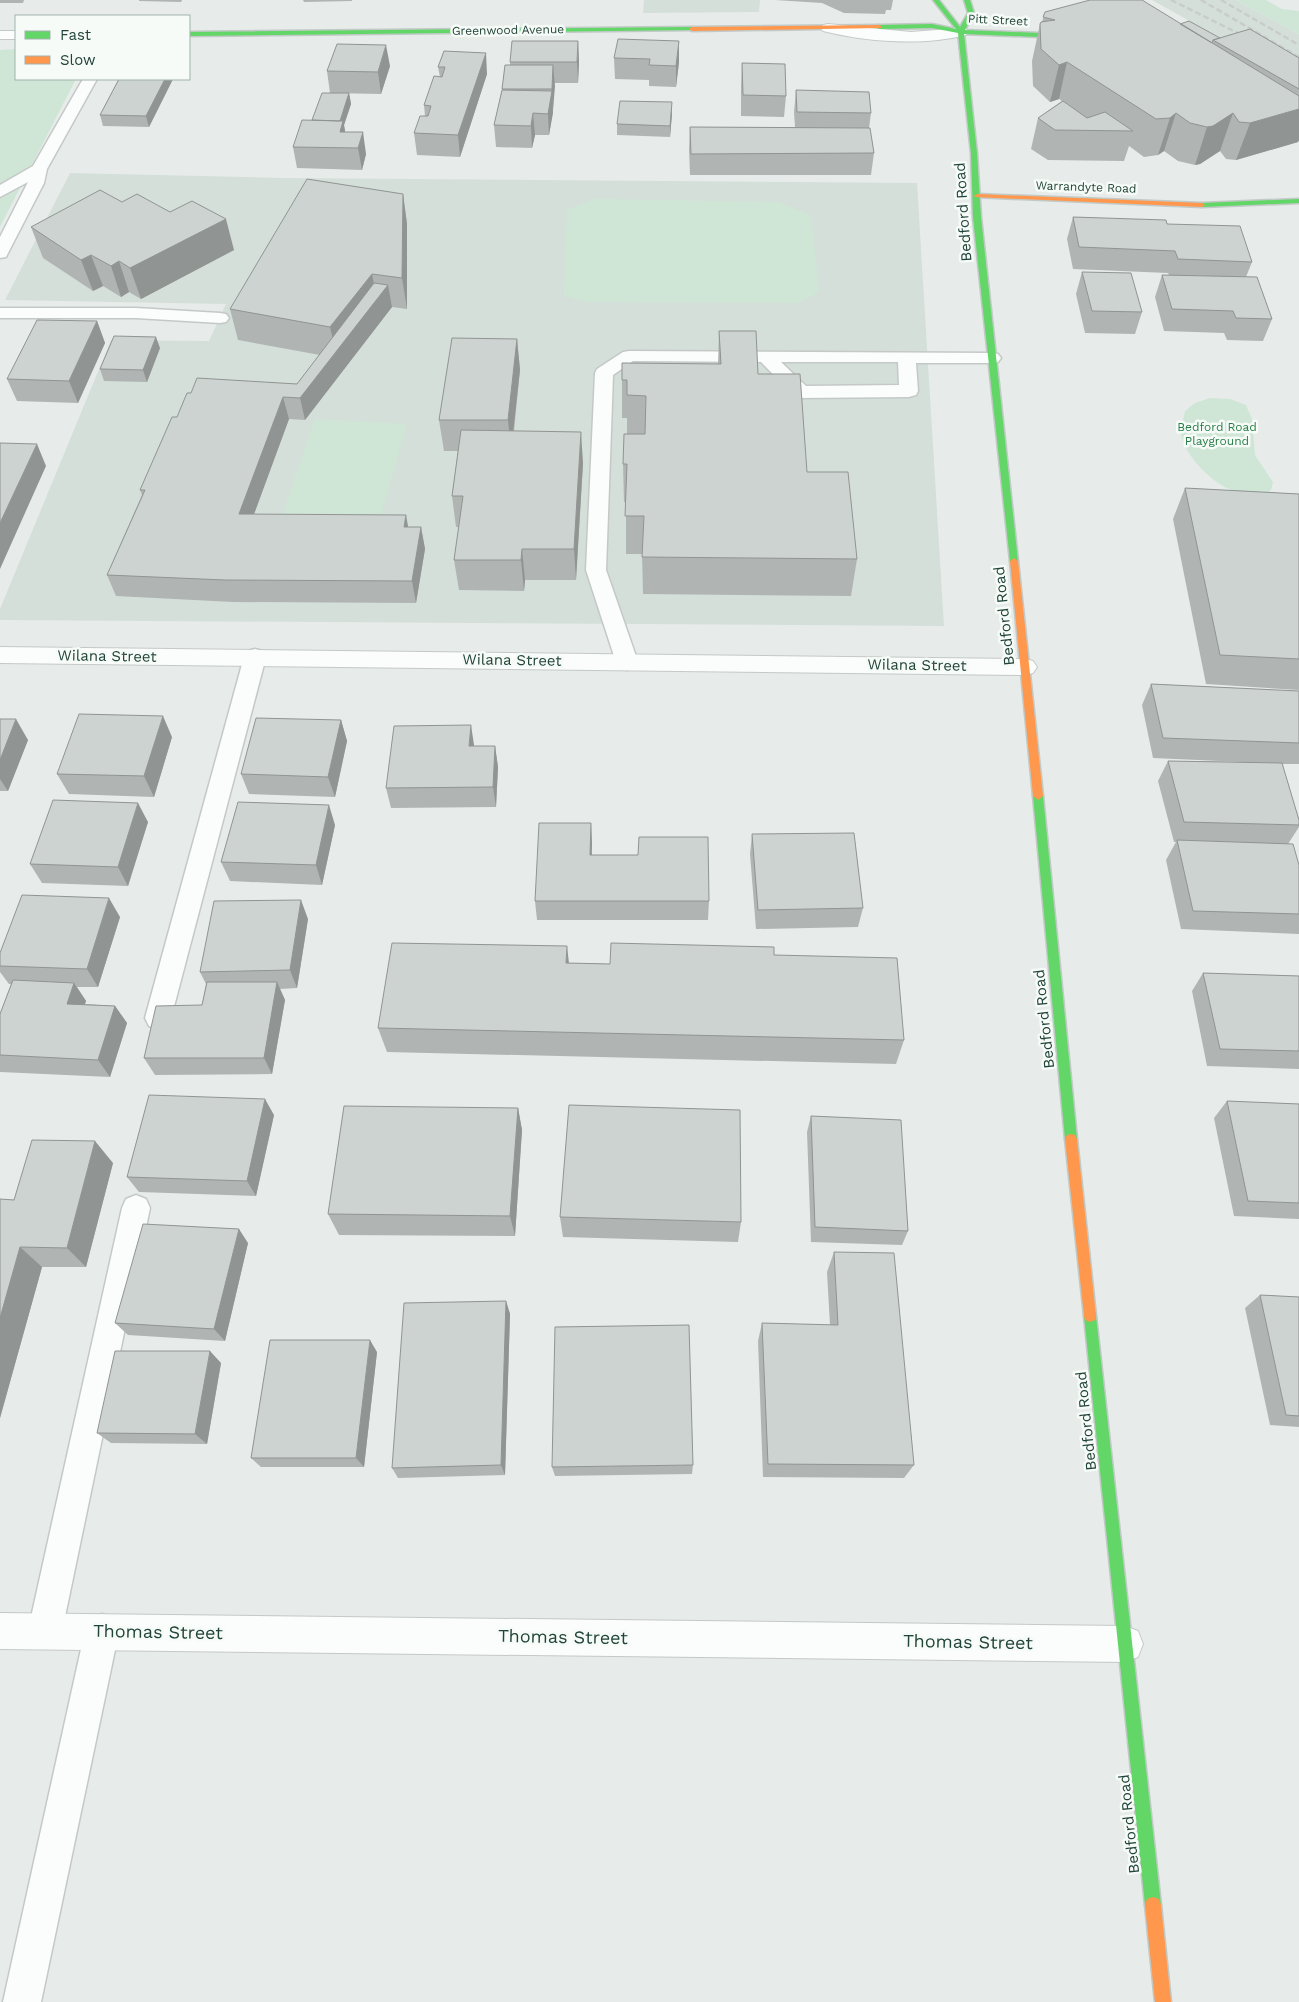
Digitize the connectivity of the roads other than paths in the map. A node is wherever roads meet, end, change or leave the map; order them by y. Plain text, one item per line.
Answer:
1 (936, 0) edge
2 (967, 0) edge
3 (1081, 23) edge
4 (828, 28) joint
5 (961, 32) junction
6 (190, 34) edge
7 (0, 35) edge
8 (15, 35) edge
9 (89, 80) edge
10 (39, 169) junction
11 (0, 192) edge
12 (977, 196) junction
13 (1299, 201) edge
14 (1193, 205) junction
15 (1263, 214) dead end
16 (0, 253) edge
17 (0, 313) edge
18 (220, 318) dead end
19 (906, 356) junction
20 (766, 357) junction
21 (992, 358) junction
22 (0, 655) edge
23 (255, 657) junction
24 (627, 662) junction
25 (1025, 666) junction
26 (158, 1018) edge
27 (136, 1208) dead end
28 (0, 1631) edge
29 (45, 1631) junction
30 (102, 1631) junction
31 (1125, 1644) junction
32 (22, 2002) edge
33 (1163, 2002) edge

1 - 5 main road
2 - 5 main road
3 - 5 main road, Pitt Street
4 - 5 street, Greenwood Avenue
4 - 6 main road, Greenwood Avenue
5 - 12 main road, Bedford Road
7 - 8 street
9 - 10 lane
10 - 11 lane
10 - 16 lane
12 - 14 main road, Warrandyte Road
12 - 21 main road, Bedford Road
13 - 14 main road, Warrandyte Road
14 - 15 main road, Warrandyte Road
17 - 18 lane
19 - 20 lane
19 - 20 lane
19 - 21 lane
20 - 24 lane
21 - 25 main road, Bedford Road
22 - 23 street, Wilana Street
23 - 24 street, Wilana Street
23 - 26 lane
24 - 25 street, Wilana Street
25 - 31 main road, Bedford Road
27 - 29 lane
28 - 29 street, Thomas Street
29 - 30 street, Thomas Street
30 - 31 street, Thomas Street
30 - 32 lane
31 - 33 main road, Bedford Road

